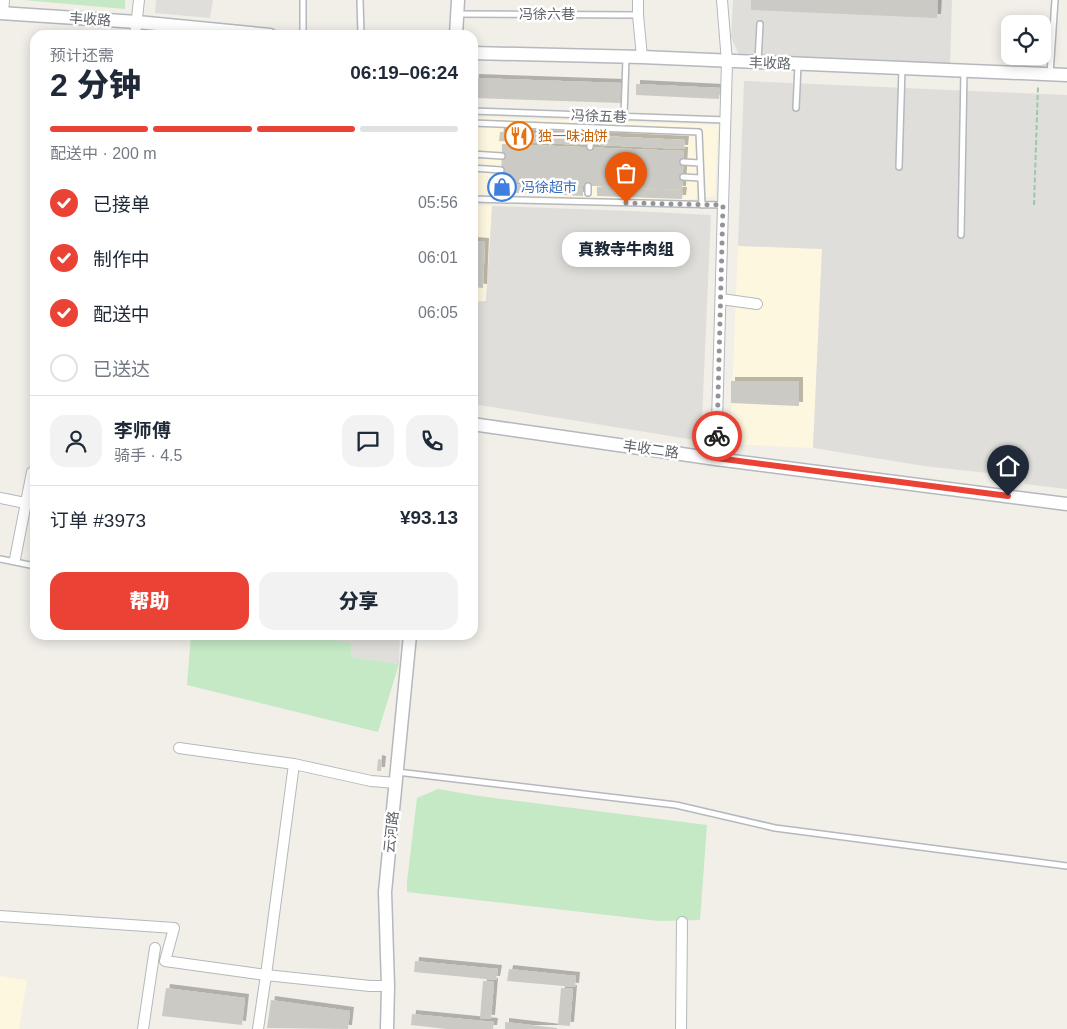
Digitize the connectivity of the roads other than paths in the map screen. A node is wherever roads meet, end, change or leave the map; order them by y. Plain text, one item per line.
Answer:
1 (4, 0) edge
2 (139, 0) edge
3 (303, 0) edge
4 (360, 0) edge
5 (458, 0) edge
6 (638, 0) edge
7 (722, 0) edge
8 (1055, 0) edge
9 (1, 13) edge
10 (457, 14) junction
11 (638, 14) junction
12 (760, 24) dead end
13 (136, 29) edge
14 (158, 30) edge
15 (303, 30) edge
16 (361, 30) edge
17 (456, 30) edge
18 (478, 53) edge
19 (626, 57) junction
20 (642, 58) junction
21 (727, 62) junction
22 (758, 63) junction
23 (798, 64) junction
24 (902, 68) junction
25 (964, 71) junction
26 (1044, 74) junction
27 (1067, 75) edge
28 (796, 108) dead end
29 (478, 111) edge
30 (624, 117) junction
31 (726, 120) junction
32 (478, 123) edge
33 (591, 129) junction
34 (590, 147) dead end
35 (478, 154) edge
36 (502, 156) dead end
37 (683, 162) dead end
38 (700, 163) junction
39 (899, 167) dead end
40 (478, 168) edge
41 (501, 170) dead end
42 (683, 177) dead end
43 (700, 178) junction
44 (588, 186) dead end
45 (588, 193) dead end
46 (478, 199) edge
47 (702, 205) junction
48 (723, 205) junction
49 (961, 235) dead end
50 (721, 299) junction
51 (757, 304) dead end
52 (478, 425) edge
53 (716, 458) junction
54 (0, 498) edge
55 (30, 504) edge
56 (1067, 504) edge
57 (0, 559) edge
58 (15, 560) dead end
59 (30, 565) edge
60 (410, 640) edge
61 (179, 748) dead end
62 (294, 764) junction
63 (396, 777) junction
64 (1067, 866) edge
65 (0, 916) edge
66 (682, 922) dead end
67 (155, 948) dead end
68 (266, 975) junction
69 (388, 986) junction
70 (143, 1029) edge
71 (258, 1029) edge
72 (387, 1029) edge
73 (681, 1029) edge

1 - 9 street
2 - 13 street
3 - 15 lane
4 - 16 lane
5 - 10 street
6 - 11 street
7 - 21 street
8 - 26 lane
9 - 13 street, 丰收路
10 - 11 lane, 冯徐六巷
10 - 17 street
11 - 20 street
12 - 22 lane
13 - 14 street, 丰收路
18 - 19 street, 丰收路
19 - 20 street, 丰收路
19 - 30 lane
20 - 21 street, 丰收路
21 - 22 street, 丰收路
21 - 31 street
22 - 23 street, 丰收路
23 - 24 street, 丰收路
23 - 28 lane
24 - 25 street, 丰收路
24 - 39 lane
25 - 26 street, 丰收路
25 - 49 lane
26 - 27 street, 丰收路
29 - 30 lane, 冯徐五巷
30 - 31 lane, 冯徐五巷
31 - 48 street
32 - 33 lane
33 - 34 lane
33 - 38 lane
35 - 36 lane
37 - 38 lane
38 - 43 lane
40 - 41 lane
42 - 43 lane
43 - 47 lane
44 - 45 lane
46 - 47 lane
47 - 48 lane
48 - 50 street
50 - 51 street
50 - 53 street
52 - 53 street, 丰收二路
53 - 56 street, 丰收二路
54 - 55 street
55 - 58 street
57 - 59 lane
60 - 63 street, 云河路
61 - 62 street
62 - 63 street
62 - 68 street
63 - 64 lane
63 - 69 street, 云河路
65 - 68 street
66 - 73 street
67 - 70 street
68 - 69 street
68 - 71 street
69 - 72 street, 云河路

